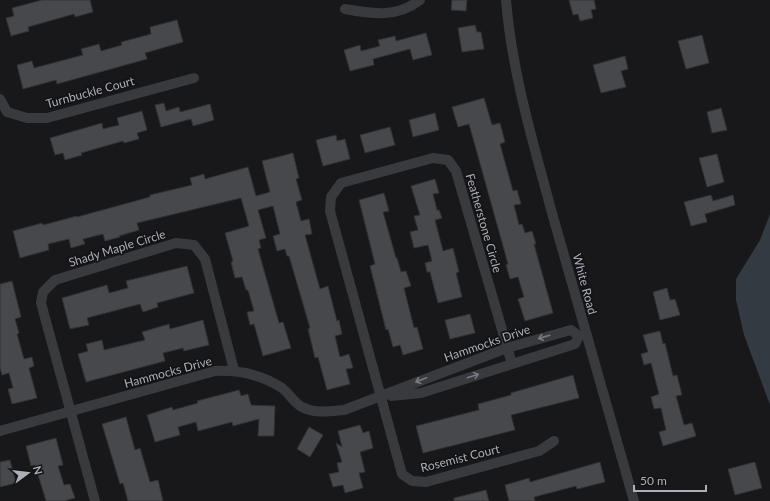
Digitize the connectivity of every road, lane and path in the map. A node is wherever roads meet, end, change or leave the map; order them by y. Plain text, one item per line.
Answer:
1 (420, 0) edge
2 (506, 0) edge
3 (345, 9) dead end
4 (194, 78) dead end
5 (0, 99) edge
6 (582, 335) junction
7 (507, 348) junction
8 (512, 364) junction
9 (234, 370) junction
10 (381, 397) junction
11 (71, 412) junction
12 (0, 432) edge
13 (554, 441) dead end
14 (95, 501) edge
15 (634, 501) edge

1 - 3 street
2 - 6 street, White Road
4 - 5 street, Turnbuckle Court
6 -> 7 street, Hammocks Drive
6 - 8 street, Hammocks Drive
6 - 15 street, White Road
7 - 8 street, Featherstone Circle
7 -> 10 street, Hammocks Drive
7 - 10 street, Featherstone Circle
10 -> 8 street, Hammocks Drive
9 - 10 street, Hammocks Drive
9 - 11 street, Hammocks Drive
9 - 11 street, Shady Maple Circle
10 - 13 street, Rosemist Court
11 - 12 street, Hammocks Drive
11 - 14 street, Shady Maple Circle

